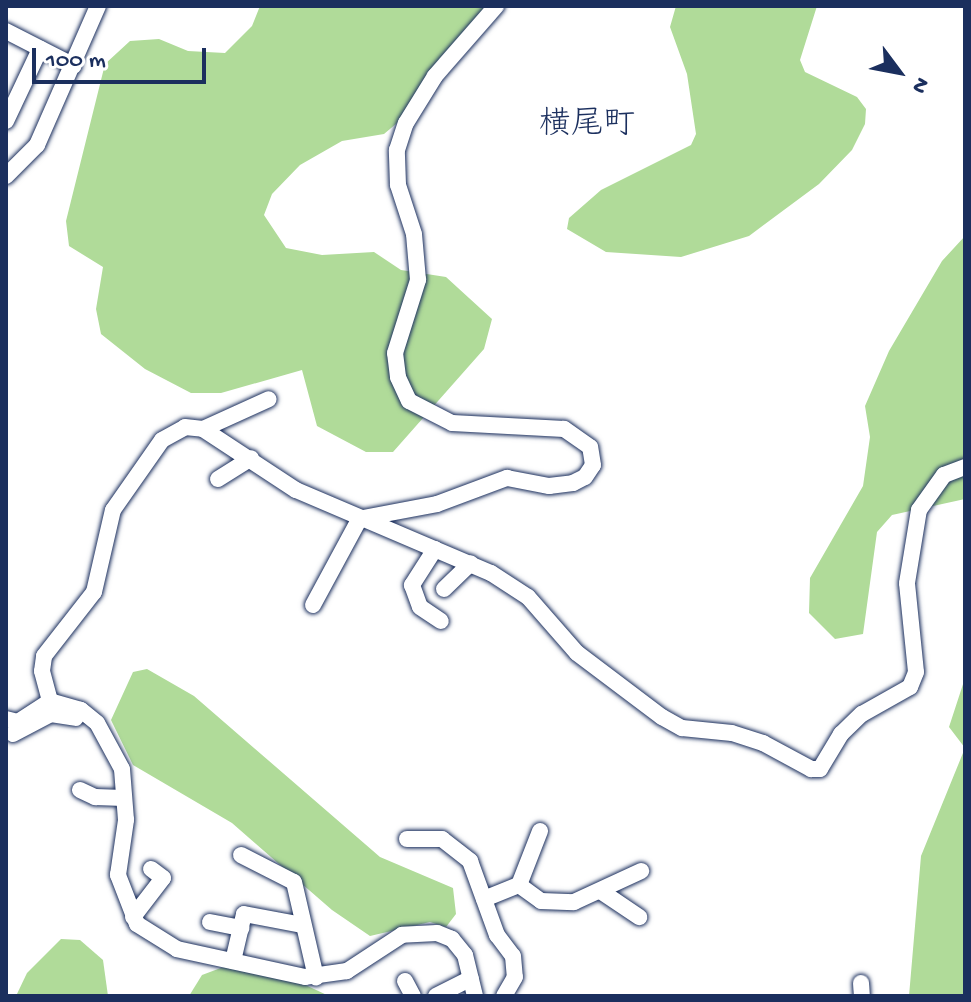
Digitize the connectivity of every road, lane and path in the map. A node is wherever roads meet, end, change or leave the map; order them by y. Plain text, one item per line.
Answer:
1 (496, 6) edge
2 (95, 7) edge
3 (6, 31) edge
4 (40, 49) junction
5 (74, 66) junction
6 (6, 121) edge
7 (6, 176) edge
8 (269, 399) dead end
9 (203, 429) junction
10 (251, 458) junction
11 (965, 467) edge
12 (218, 479) dead end
13 (356, 519) junction
14 (435, 549) junction
15 (471, 563) junction
16 (444, 589) dead end
17 (313, 605) dead end
18 (441, 621) dead end
19 (50, 701) junction
20 (81, 710) junction
21 (10, 727) edge
22 (86, 789) dead end
23 (123, 791) junction
24 (540, 831) dead end
25 (407, 839) dead end
26 (241, 855) dead end
27 (151, 869) dead end
28 (641, 871) dead end
29 (519, 885) junction
30 (602, 892) junction
31 (484, 899) junction
32 (133, 917) junction
33 (639, 917) dead end
34 (210, 922) dead end
35 (303, 925) junction
36 (241, 928) junction
37 (233, 961) junction
38 (316, 977) junction
39 (471, 978) junction
40 (436, 996) edge
41 (475, 996) edge
42 (504, 996) edge

1 - 13 street
2 - 5 street
3 - 4 street
4 - 5 street
4 - 6 street
5 - 7 street
8 - 9 street
9 - 10 street
9 - 19 street
10 - 12 street
10 - 13 street
11 - 15 street
13 - 14 street
13 - 17 street
14 - 15 street
14 - 18 street
15 - 16 street
19 - 20 street
19 - 21 street
20 - 21 street
20 - 23 street
22 - 23 street
23 - 32 street
24 - 29 street
25 - 31 street
26 - 35 street
27 - 32 street
28 - 30 street
29 - 30 street
29 - 31 street
30 - 33 street
31 - 42 street
32 - 37 street
34 - 36 street
35 - 36 street
35 - 38 street
36 - 37 street
37 - 38 street
38 - 39 street
39 - 40 street
39 - 41 street

